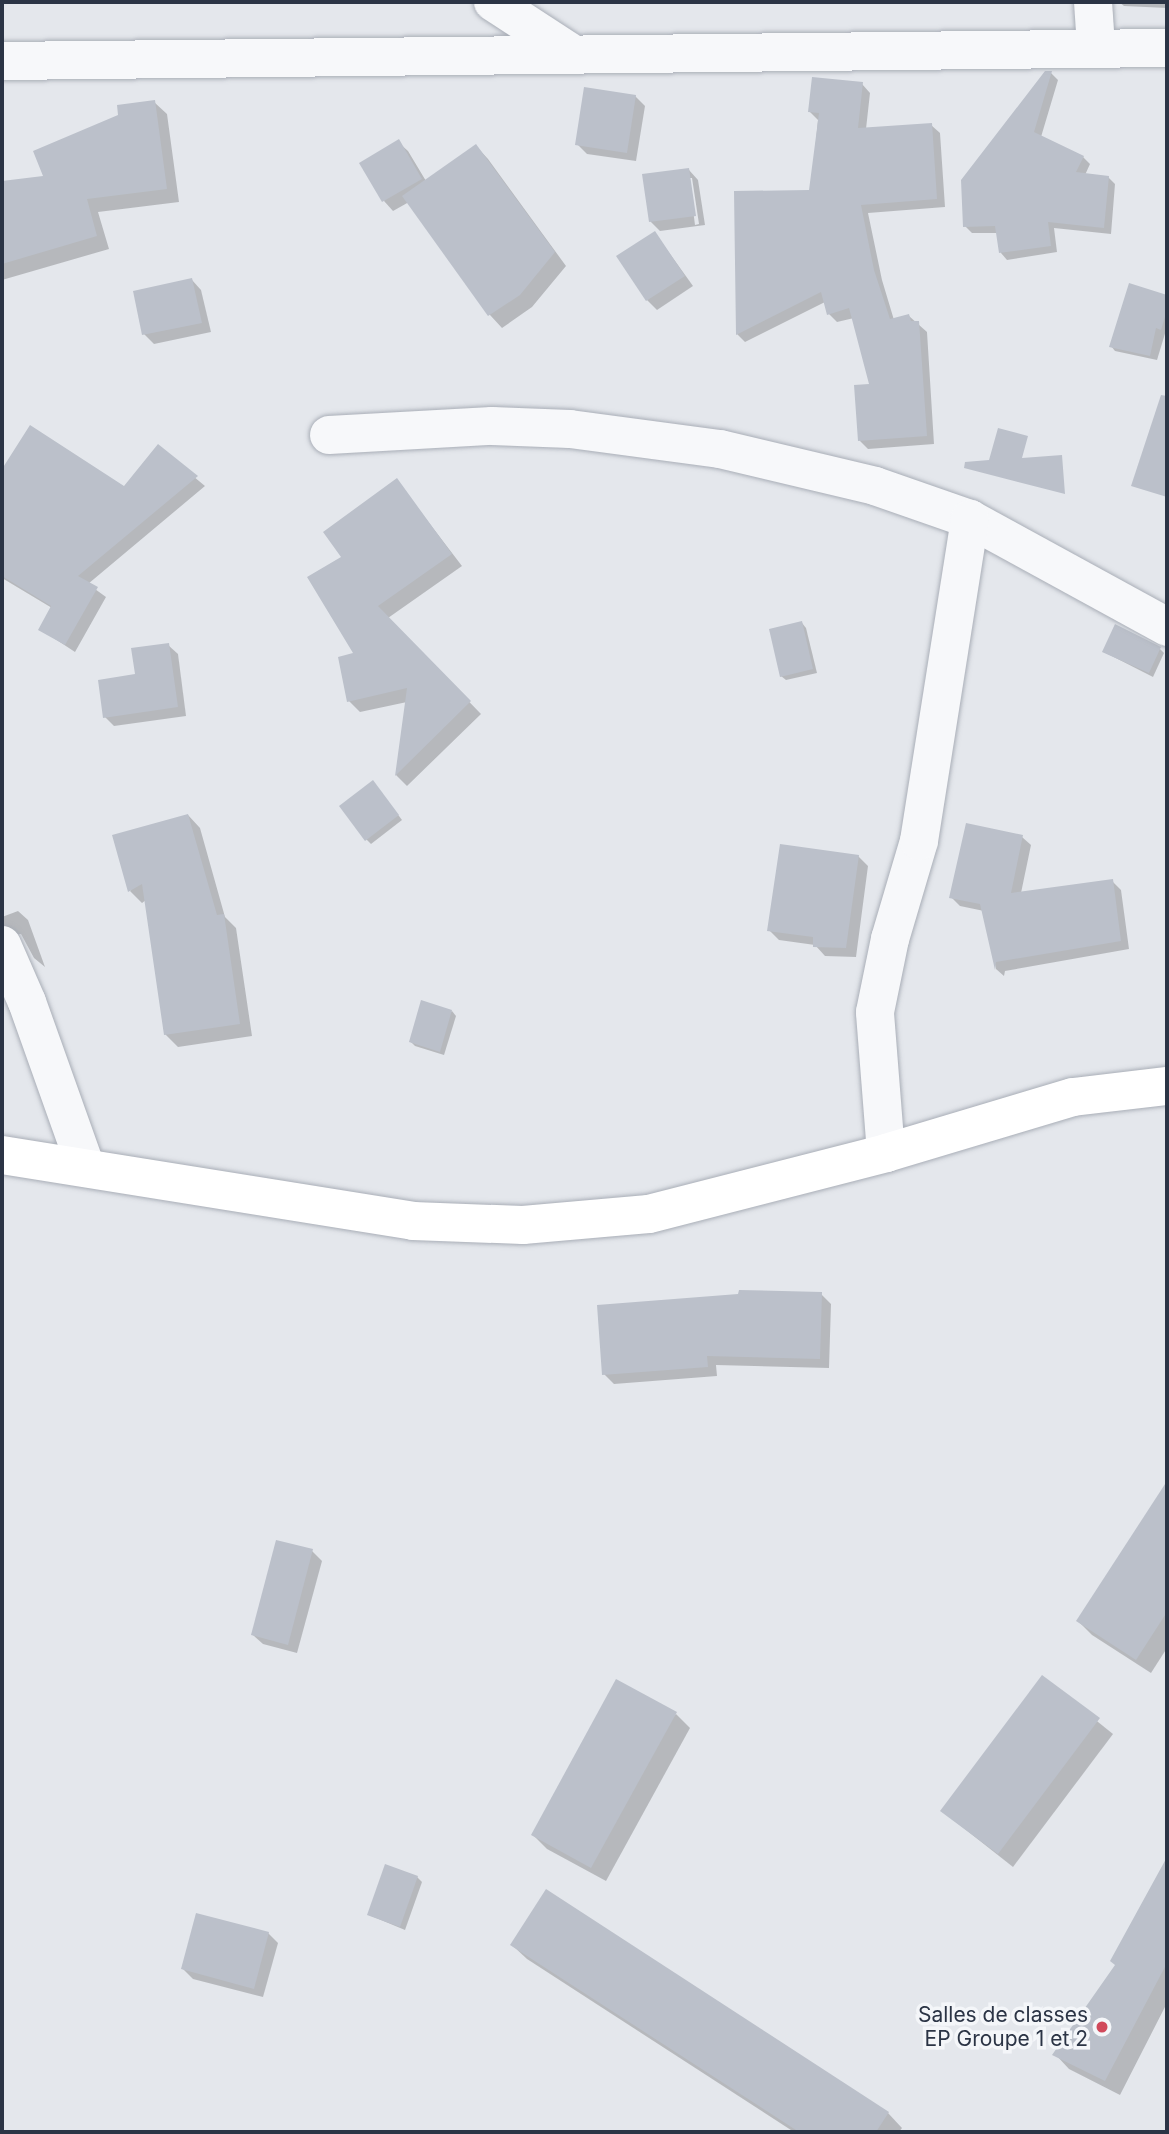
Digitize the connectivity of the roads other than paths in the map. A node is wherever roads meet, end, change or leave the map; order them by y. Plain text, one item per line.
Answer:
1 (493, 2) edge
2 (1093, 2) edge
3 (1096, 46) junction
4 (1167, 48) edge
5 (573, 54) junction
6 (2, 61) edge
7 (329, 435) dead end
8 (970, 520) junction
9 (1167, 627) edge
10 (2, 945) edge
11 (1167, 1086) edge
12 (886, 1153) junction
13 (2, 1155) edge
14 (86, 1168) junction

1 - 5 street
2 - 3 street
3 - 4 street
3 - 5 street
5 - 6 street
7 - 8 street
8 - 9 street
8 - 12 street
10 - 14 street
11 - 12 main road
12 - 14 main road
13 - 14 main road

